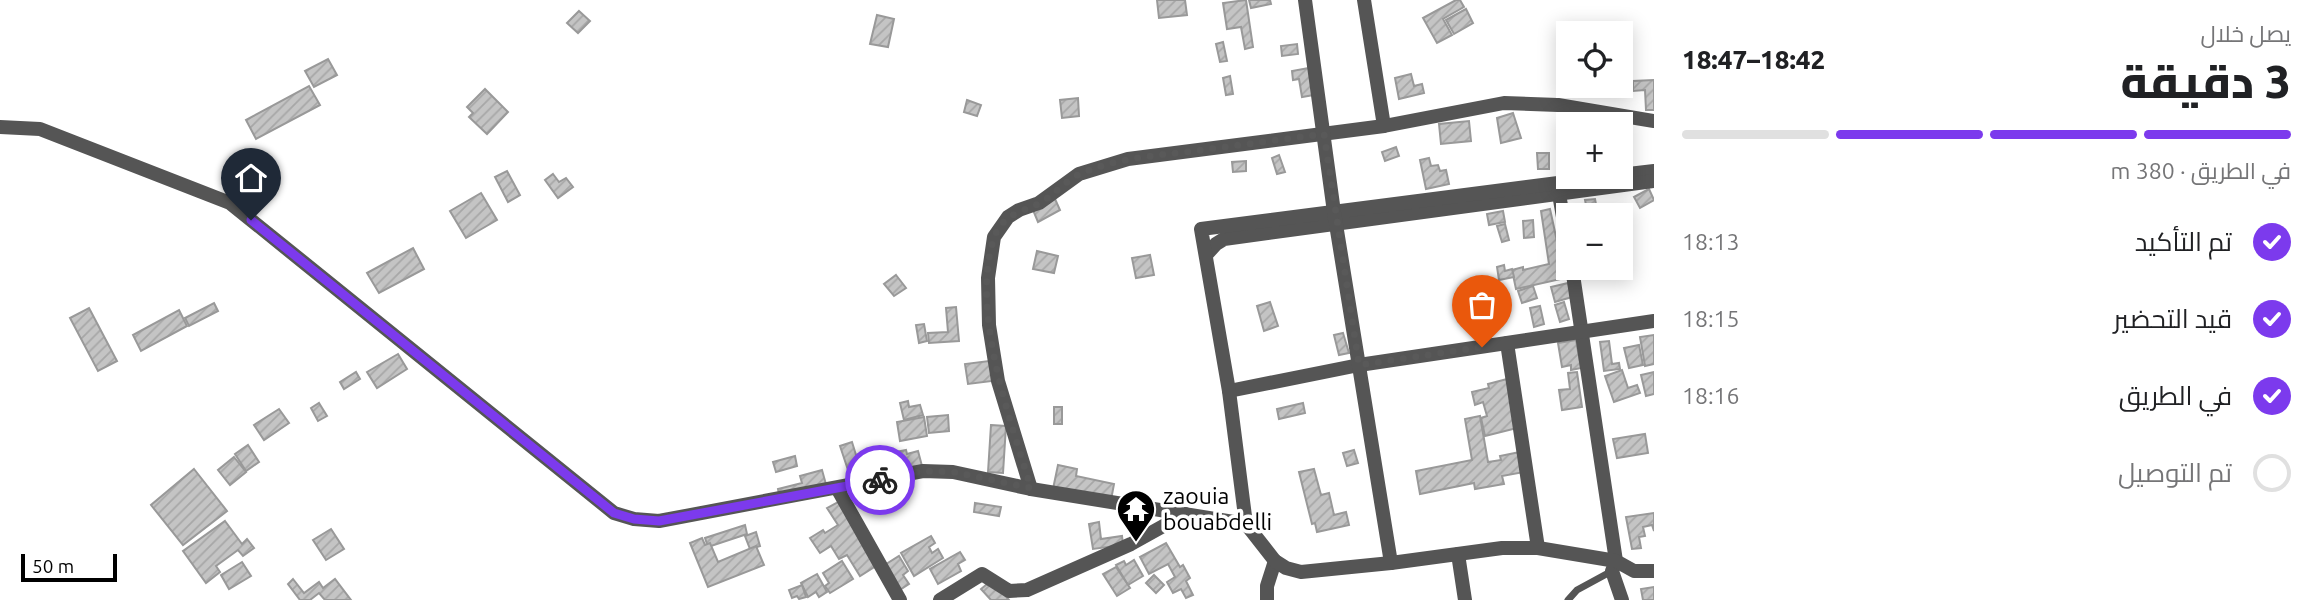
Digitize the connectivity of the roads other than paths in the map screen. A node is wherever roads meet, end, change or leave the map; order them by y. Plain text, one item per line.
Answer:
1 (1305, 0) edge
2 (1364, 0) edge
3 (1654, 121) edge
4 (1384, 126) junction
5 (0, 127) edge
6 (1324, 134) junction
7 (1654, 170) edge
8 (1633, 173) edge
9 (1654, 181) edge
10 (1556, 184) edge
11 (1559, 194) junction
12 (1561, 203) edge
13 (1335, 218) junction
14 (1206, 255) junction
15 (1574, 280) edge
16 (1654, 321) edge
17 (1582, 331) junction
18 (1507, 343) junction
19 (1359, 365) junction
20 (1229, 391) junction
21 (836, 488) junction
22 (1031, 488) junction
23 (1185, 514) junction
24 (1246, 524) junction
25 (1538, 548) junction
26 (1458, 554) junction
27 (1275, 561) junction
28 (1391, 563) junction
29 (1614, 566) junction
30 (1654, 571) edge
31 (1032, 595) edge
32 (900, 600) edge
33 (940, 600) edge
34 (1267, 600) edge
35 (1465, 600) edge
36 (1568, 600) edge
37 (1622, 600) edge

1 - 6 street
2 - 4 street
3 - 4 street
4 - 6 street
5 - 21 street
6 - 13 street
6 - 22 street
7 - 8 street
9 - 11 street
10 - 13 street
11 - 12 street
11 - 13 street
13 - 14 street
13 - 14 street
13 - 19 street
14 - 20 street
15 - 17 street
16 - 17 street
17 - 18 street
17 - 29 street
18 - 19 street
18 - 25 street
19 - 20 street
19 - 28 street
20 - 24 street
21 - 22 street
21 - 32 street
22 - 23 street
23 - 24 street
23 - 31 street
24 - 27 street
25 - 26 street
25 - 29 street
26 - 28 street
26 - 35 street
27 - 28 street
27 - 34 street
29 - 30 street
29 - 36 lane
29 - 37 street
31 - 33 street

